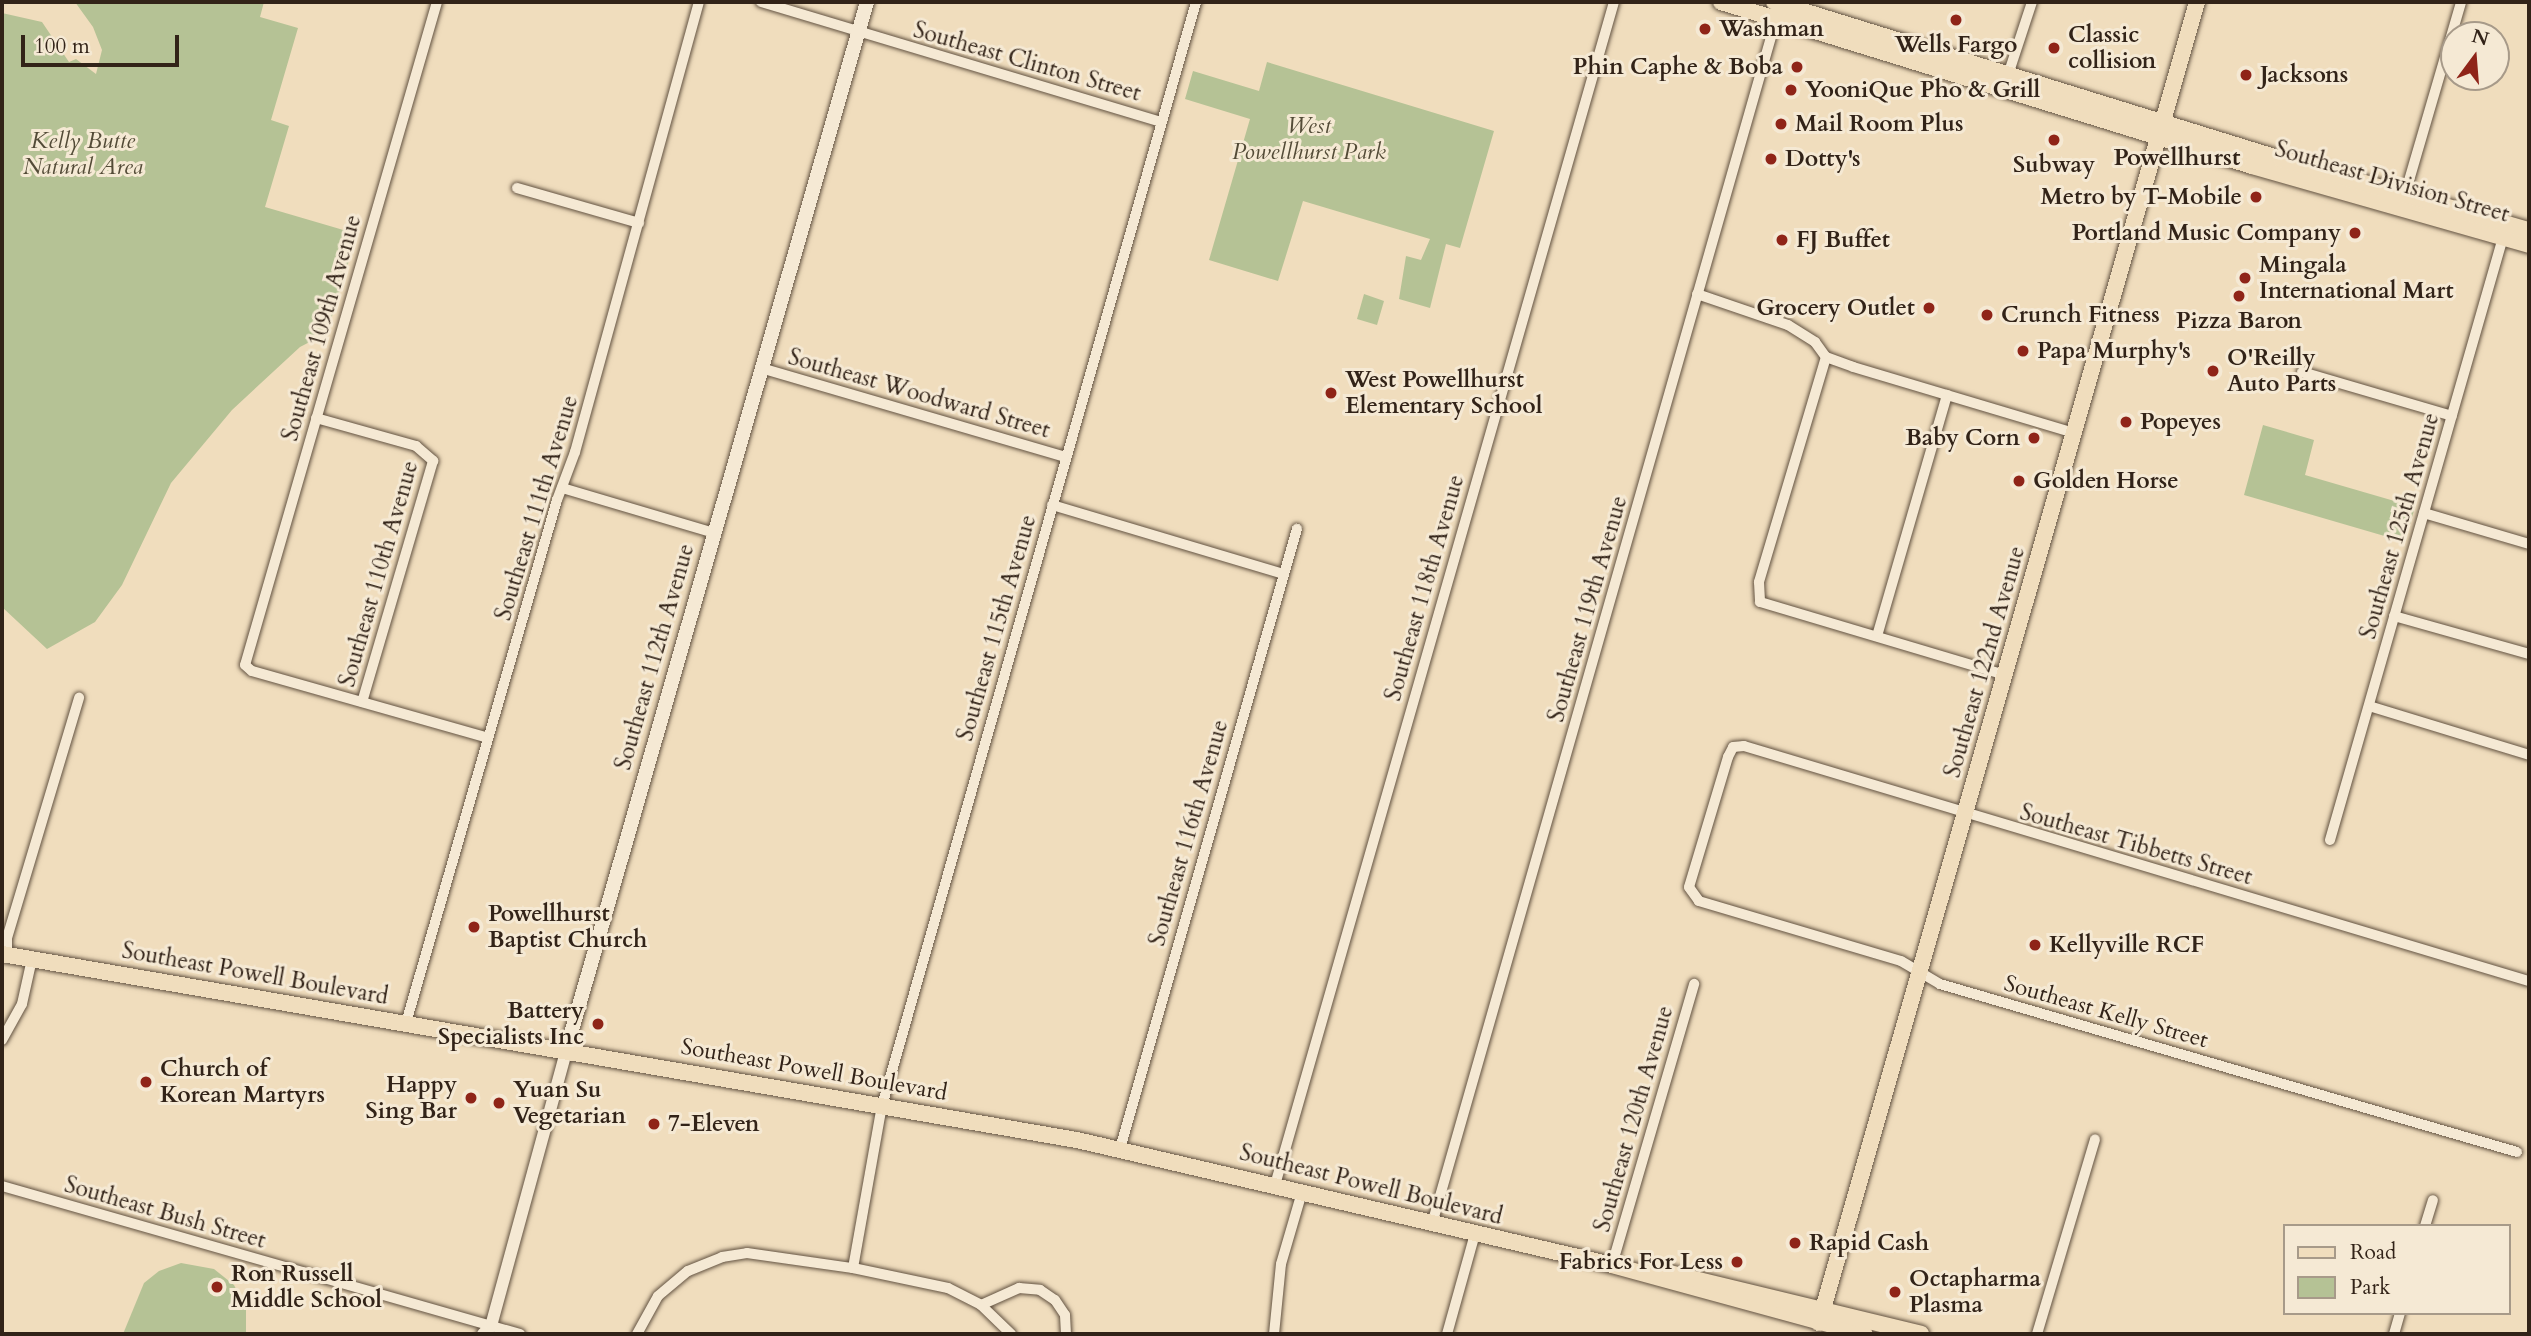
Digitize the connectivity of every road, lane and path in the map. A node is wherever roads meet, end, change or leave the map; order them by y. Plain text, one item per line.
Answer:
1 (437, 2) edge
2 (699, 2) edge
3 (761, 2) edge
4 (867, 2) edge
5 (1196, 2) edge
6 (1614, 2) edge
7 (1721, 2) edge
8 (2032, 2) edge
9 (2197, 2) edge
10 (2461, 2) edge
11 (1777, 8) edge
12 (858, 32) junction
13 (2006, 81) junction
14 (1161, 122) junction
15 (2160, 129) junction
16 (517, 188) dead end
17 (2405, 194) junction
18 (2384, 204) junction
19 (639, 223) junction
20 (2505, 230) junction
21 (2529, 230) edge
22 (2529, 245) edge
23 (1697, 294) junction
24 (1826, 357) junction
25 (761, 368) junction
26 (2302, 372) dead end
27 (1947, 395) junction
28 (2452, 416) junction
29 (316, 418) junction
30 (2074, 433) junction
31 (1066, 457) junction
32 (562, 488) junction
33 (1052, 505) junction
34 (2424, 513) junction
35 (1297, 529) dead end
36 (714, 533) junction
37 (2529, 544) edge
38 (1283, 574) junction
39 (2394, 616) junction
40 (1877, 636) junction
41 (2529, 654) edge
42 (2004, 674) junction
43 (79, 698) dead end
44 (362, 702) junction
45 (2369, 706) junction
46 (488, 738) junction
47 (2529, 754) edge
48 (1965, 814) junction
49 (2330, 839) dead end
50 (1691, 895) joint
51 (4, 954) edge
52 (32, 959) junction
53 (1920, 972) junction
54 (2529, 981) edge
55 (1694, 984) dead end
56 (406, 1023) junction
57 (2, 1040) edge
58 (566, 1051) junction
59 (882, 1106) junction
60 (2095, 1139) dead end
61 (1120, 1149) junction
62 (2517, 1152) dead end
63 (1275, 1185) junction
64 (2, 1186) edge
65 (1302, 1192) junction
66 (2433, 1200) dead end
67 (1432, 1224) junction
68 (2426, 1224) edge
69 (1475, 1234) junction
70 (1612, 1265) junction
71 (853, 1268) junction
72 (981, 1306) junction
73 (2399, 1315) edge
74 (1819, 1323) edge
75 (489, 1331) edge
76 (520, 1334) edge
77 (636, 1334) edge
78 (1010, 1334) edge
79 (1066, 1334) edge
80 (1274, 1334) edge
81 (1447, 1334) edge
82 (1865, 1334) edge
83 (1921, 1334) edge
84 (2037, 1334) edge
85 (2394, 1334) edge

1 - 29 street, Southeast 109th Avenue
2 - 19 street, Southeast 111th Avenue
3 - 12 street, Southeast Clinton Street
4 - 12 main road, Southeast 112th Avenue
5 - 14 street, Southeast 115th Avenue
6 - 63 street, Southeast 118th Avenue
7 - 11 main road, Southeast Division Street
8 - 13 street
9 - 15 main road, Southeast 122nd Avenue
10 - 17 street
11 - 13 main road, Southeast Division Street
11 - 23 street, Southeast 119th Avenue
12 - 14 street, Southeast Clinton Street
12 - 25 main road, Southeast 112th Avenue
13 - 15 main road, Southeast Division Street
14 - 31 street, Southeast 115th Avenue
15 - 17 main road, Southeast Division Street
15 - 18 main road, Southeast Division Street
15 - 30 main road, Southeast 122nd Avenue
16 - 19 street
17 - 18 main road
17 - 20 main road, Southeast Division Street
18 - 20 main road, Southeast Division Street
19 - 32 street, Southeast 111th Avenue
20 - 21 main road, Southeast Division Street
20 - 22 main road, Southeast Division Street
20 - 28 street, Southeast 125th Avenue
23 - 24 street
23 - 67 street, Southeast 119th Avenue
24 - 27 street
24 - 40 street
25 - 31 street, Southeast Woodward Street
25 - 36 main road, Southeast 112th Avenue
26 - 28 street
27 - 30 street
27 - 40 street
28 - 34 street, Southeast 125th Avenue
29 - 44 street, Southeast 110th Avenue
29 - 44 street, Southeast 109th Avenue
30 - 42 main road, Southeast 122nd Avenue
31 - 33 street, Southeast 115th Avenue
32 - 36 street
32 - 46 street, Southeast 111th Avenue
33 - 38 street
33 - 59 street, Southeast 115th Avenue
34 - 37 street
34 - 39 street, Southeast 125th Avenue
35 - 38 street, Southeast 116th Avenue
36 - 58 main road, Southeast 112th Avenue
38 - 61 street, Southeast 116th Avenue
39 - 41 street
39 - 45 street, Southeast 125th Avenue
40 - 42 street
42 - 48 main road, Southeast 122nd Avenue
43 - 51 street
44 - 46 street
45 - 47 street
45 - 49 street, Southeast 125th Avenue
46 - 56 street, Southeast 111th Avenue
48 - 50 street, Southeast Tibbetts Street
48 - 53 main road, Southeast 122nd Avenue
48 - 54 street, Southeast Tibbetts Street
50 - 53 street, Southeast Kelly Street
51 - 52 main road, Southeast Powell Boulevard
52 - 56 main road, Southeast Powell Boulevard
52 - 57 street
53 - 62 street, Southeast Kelly Street
53 - 74 main road, Southeast 122nd Avenue
55 - 70 street, Southeast 120th Avenue
56 - 58 main road, Southeast Powell Boulevard
58 - 59 main road, Southeast Powell Boulevard
58 - 75 street, Southeast 112th Avenue
59 - 61 main road, Southeast Powell Boulevard
59 - 71 street, Southeast 115th Avenue
60 - 84 street
61 - 63 main road, Southeast Powell Boulevard
63 - 65 main road, Southeast Powell Boulevard
64 - 75 street, Southeast Bush Street
65 - 67 main road, Southeast Powell Boulevard
65 - 80 street
66 - 68 street
67 - 69 main road, Southeast Powell Boulevard
69 - 70 main road, Southeast Powell Boulevard
69 - 81 street
70 - 74 main road, Southeast Powell Boulevard
71 - 72 street
71 - 77 street
72 - 78 street
72 - 79 street
73 - 85 street
74 - 82 main road, Southeast Powell Boulevard
74 - 83 main road, Southeast Powell Boulevard
75 - 76 street, Southeast Bush Street

